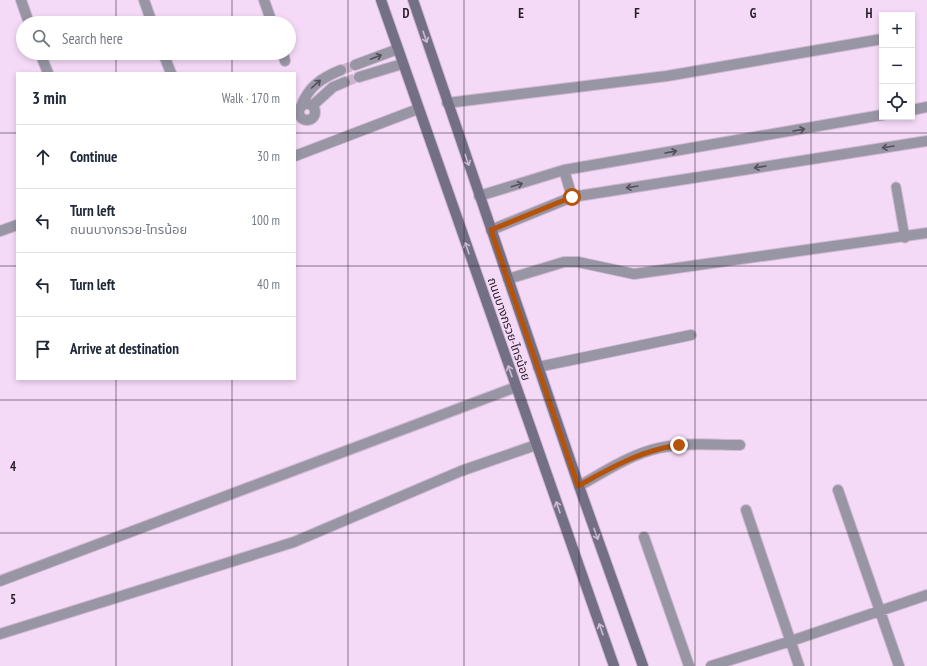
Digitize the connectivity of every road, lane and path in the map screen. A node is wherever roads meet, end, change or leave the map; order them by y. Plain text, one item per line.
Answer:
1 (21, 0) edge
2 (144, 0) edge
3 (264, 0) edge
4 (381, 0) edge
5 (412, 0) edge
6 (27, 16) edge
7 (150, 16) edge
8 (270, 16) edge
9 (879, 40) edge
10 (398, 48) junction
11 (43, 60) edge
12 (166, 60) edge
13 (402, 64) junction
14 (355, 65) tunnel mouth
15 (340, 70) tunnel mouth
16 (48, 72) edge
17 (171, 72) edge
18 (359, 77) tunnel mouth
19 (345, 82) tunnel mouth
20 (448, 103) junction
21 (312, 106) junction
22 (301, 107) junction
23 (927, 107) edge
24 (418, 109) junction
25 (915, 109) edge
26 (879, 116) edge
27 (299, 120) edge
28 (927, 141) edge
29 (296, 156) edge
30 (564, 170) junction
31 (896, 188) dead end
32 (479, 196) junction
33 (572, 197) junction
34 (16, 225) edge
35 (491, 230) junction
36 (0, 231) edge
37 (927, 233) edge
38 (905, 238) junction
39 (508, 279) junction
40 (691, 335) dead end
41 (538, 367) junction
42 (516, 387) junction
43 (740, 444) dead end
44 (536, 445) junction
45 (578, 486) junction
46 (838, 490) dead end
47 (746, 510) dead end
48 (644, 537) dead end
49 (0, 581) edge
50 (927, 595) edge
51 (879, 611) junction
52 (0, 634) edge
53 (791, 641) junction
54 (614, 666) edge
55 (643, 666) edge
56 (689, 666) edge
57 (710, 666) edge
58 (799, 666) edge
59 (898, 666) edge

1 - 6 street
2 - 7 street
3 - 8 street
4 - 10 main road, ถนนบางกรวย-ไทรน้อย
5 -> 20 main road, ถนนบางกรวย-ไทรน้อย
9 - 20 street
10 - 13 main road, ถนนบางกรวย-ไทรน้อย
14 -> 10 street
11 - 16 street
12 - 17 street
13 - 18 street
13 - 24 main road, ถนนบางกรวย-ไทรน้อย
22 -> 15 street
19 - 21 street
20 -> 32 main road, ถนนบางกรวย-ไทรน้อย
21 - 22 street
21 - 27 street
22 - 27 street
23 - 25 street
24 - 29 street
42 -> 24 main road, ถนนบางกรวย-ไทรน้อย
30 -> 26 street
28 -> 33 street
32 -> 30 street
30 - 33 street
31 - 38 lane
32 - 35 main road, ถนนบางกรวย-ไทรน้อย
33 - 35 street
34 - 36 street
35 - 39 main road, ถนนบางกรวย-ไทรน้อย
37 - 38 street
38 - 39 street
39 - 41 main road, ถนนบางกรวย-ไทรน้อย
40 - 41 street
41 - 45 main road, ถนนบางกรวย-ไทรน้อย
42 - 44 main road, ถนนบางกรวย-ไทรน้อย
42 - 49 street
43 - 45 street
44 - 52 street
54 -> 44 main road, ถนนบางกรวย-ไทรน้อย
45 -> 55 main road, ถนนบางกรวย-ไทรน้อย
46 - 51 street
47 - 53 street
48 - 56 street
50 - 51 street
51 - 53 street
51 - 59 street
53 - 57 street
53 - 58 street

